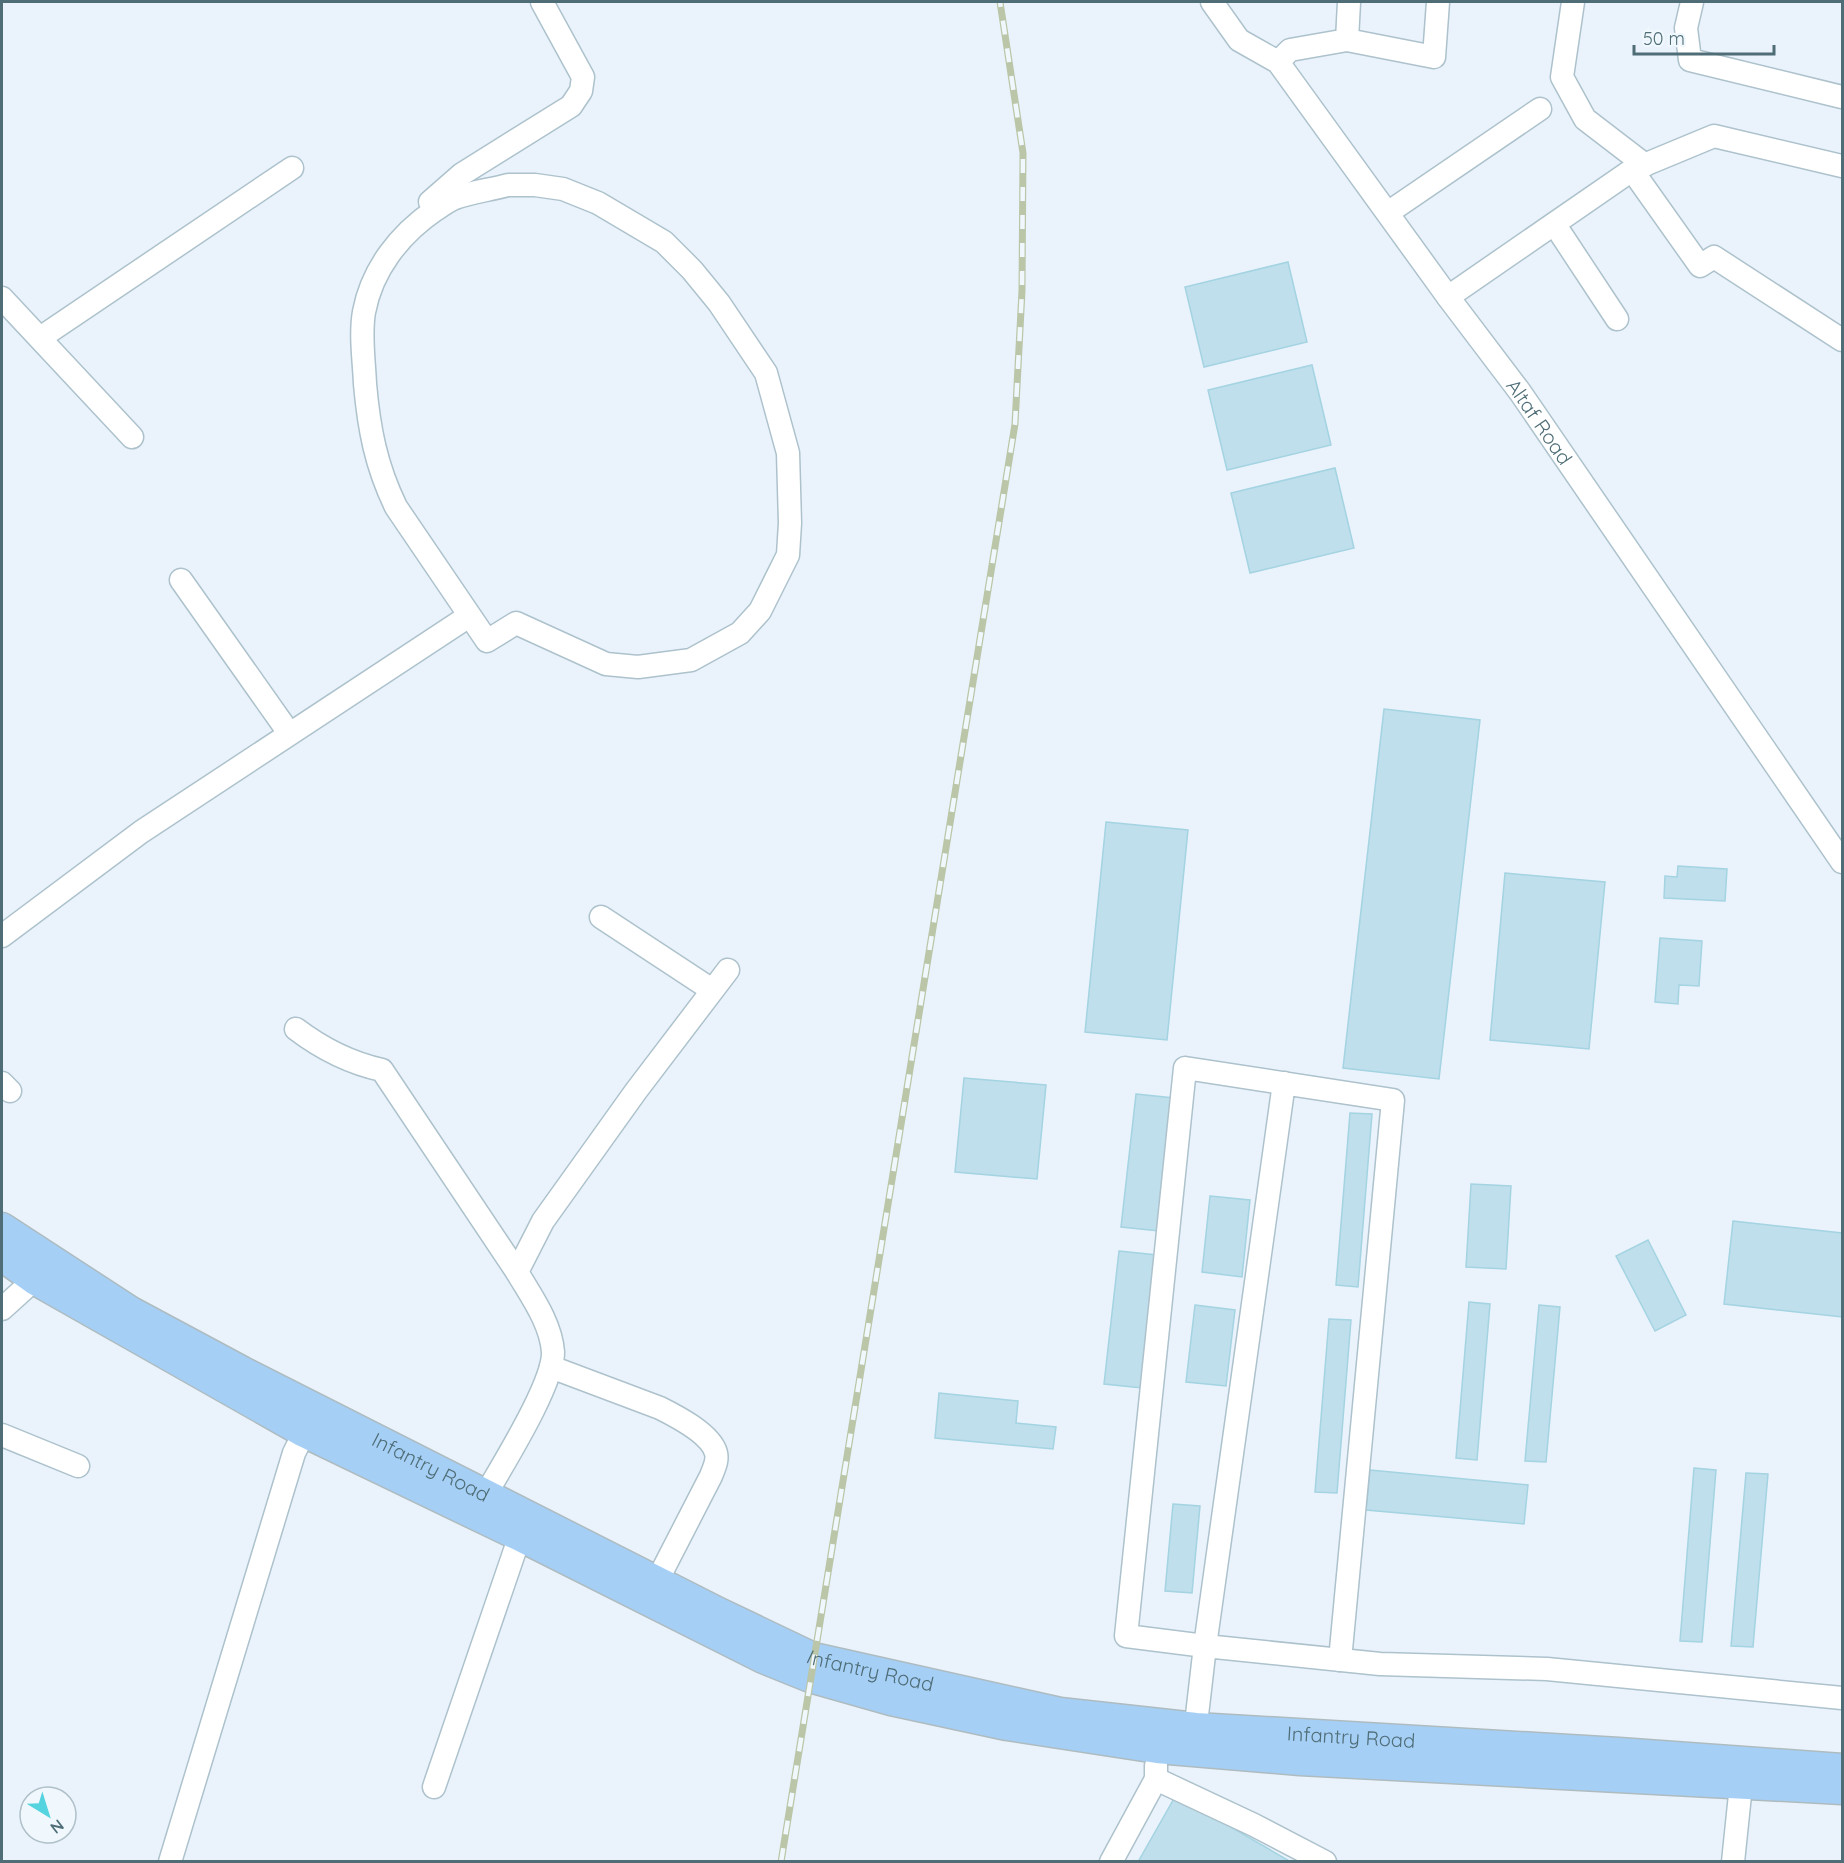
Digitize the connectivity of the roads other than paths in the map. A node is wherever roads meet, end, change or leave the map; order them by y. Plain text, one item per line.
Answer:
1 (542, 2) edge
2 (1212, 2) edge
3 (1349, 2) edge
4 (1438, 2) edge
5 (1573, 2) edge
6 (1692, 2) edge
7 (1347, 40) junction
8 (1278, 62) junction
9 (1842, 97) edge
10 (1540, 109) dead end
11 (1842, 166) edge
12 (1638, 167) junction
13 (292, 168) dead end
14 (1389, 212) junction
15 (1556, 225) junction
16 (408, 232) junction
17 (1448, 297) junction
18 (2, 298) edge
19 (1617, 319) dead end
20 (40, 338) junction
21 (1842, 340) edge
22 (132, 437) dead end
23 (181, 580) dead end
24 (469, 616) junction
25 (289, 733) junction
26 (1842, 862) edge
27 (600, 916) dead end
28 (2, 936) edge
29 (728, 970) dead end
30 (712, 990) junction
31 (296, 1029) dead end
32 (1284, 1083) junction
33 (2, 1227) edge
34 (2, 1257) edge
35 (517, 1272) junction
36 (34, 1280) junction
37 (2, 1309) edge
38 (551, 1367) junction
39 (304, 1432) junction
40 (2, 1435) edge
41 (78, 1467) dead end
42 (486, 1494) junction
43 (523, 1526) junction
44 (657, 1581) junction
45 (1205, 1646) junction
46 (1340, 1660) junction
47 (1842, 1698) edge
48 (1157, 1736) junction
49 (1195, 1739) junction
50 (1156, 1779) junction
51 (1842, 1781) edge
52 (1741, 1785) junction
53 (434, 1787) dead end
54 (170, 1862) edge
55 (1111, 1862) edge
56 (1325, 1862) edge
57 (1733, 1862) edge

1 - 16 street
2 - 8 street, Altaf Road
3 - 7 street
4 - 7 street
5 - 12 street
6 - 9 street
7 - 8 street
8 - 14 street, Altaf Road
10 - 14 street
11 - 12 street
12 - 15 street
12 - 21 street
13 - 20 street
14 - 17 street, Altaf Road
15 - 17 street
15 - 19 street
16 - 24 street
16 - 24 street
17 - 26 street, Altaf Road
18 - 20 street
20 - 22 street
23 - 25 street
24 - 25 street
25 - 28 street
27 - 30 street
29 - 30 street
30 - 35 street
31 - 35 street
32 - 45 street
32 - 45 street
32 - 46 street
33 - 42 main road, Infantry Road
34 - 36 main road, Infantry Road
35 - 38 street
36 - 37 street
36 - 39 main road, Infantry Road
38 - 42 street
38 - 44 street
39 - 43 main road, Infantry Road
39 - 54 street
40 - 41 street
42 - 43 main road, Infantry Road
43 - 44 main road, Infantry Road
43 - 48 main road, Infantry Road
43 - 53 street
44 - 48 main road, Infantry Road
45 - 46 street
45 - 49 street
46 - 47 street
48 - 49 main road, Infantry Road
48 - 50 street
49 - 51 main road, Infantry Road
49 - 52 main road, Infantry Road
50 - 55 street
50 - 56 street
51 - 52 main road, Infantry Road
52 - 57 street

